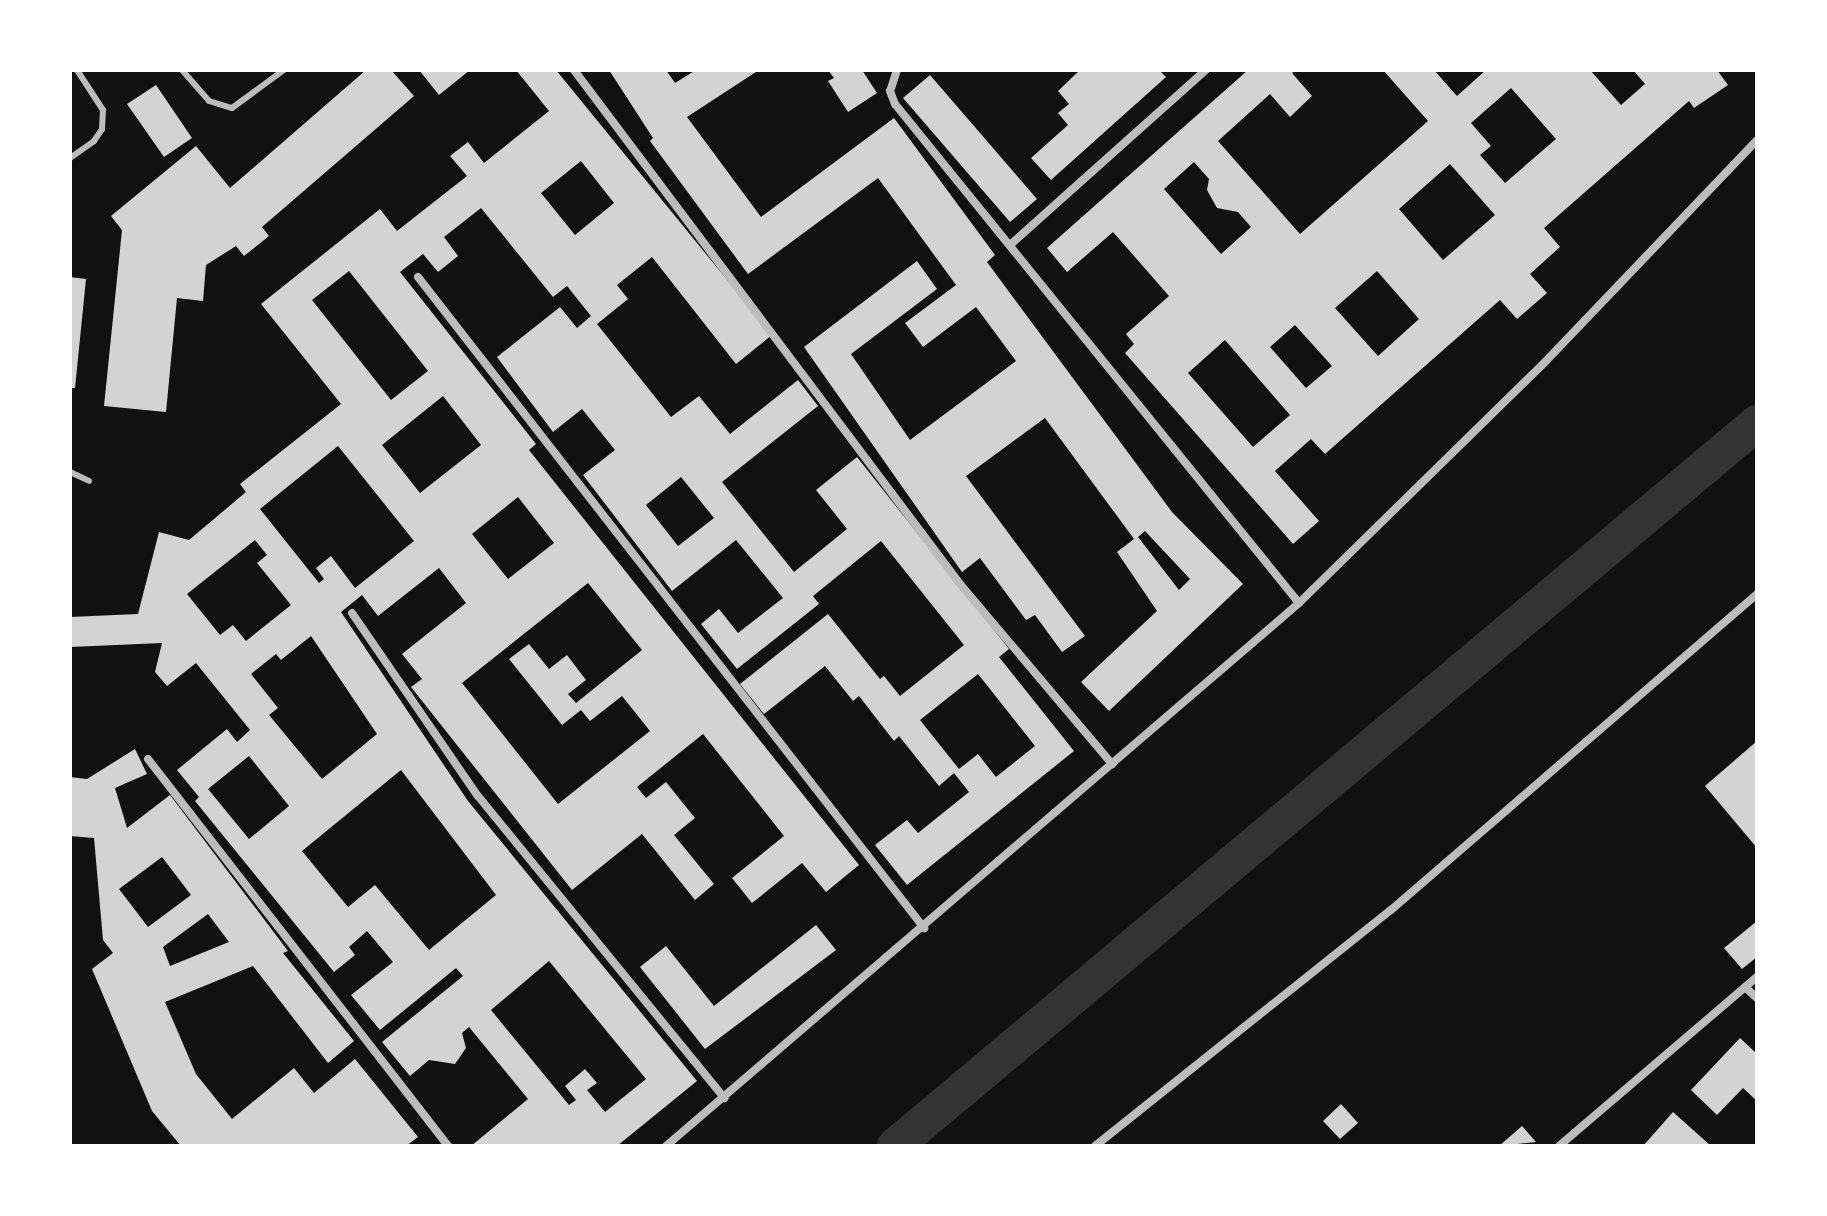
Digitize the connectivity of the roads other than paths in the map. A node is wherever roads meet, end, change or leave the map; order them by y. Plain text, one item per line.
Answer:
1 (77, 70) edge
2 (182, 70) edge
3 (284, 70) edge
4 (574, 70) edge
5 (897, 70) edge
6 (1206, 70) edge
7 (1757, 140) edge
8 (70, 158) edge
9 (1010, 245) junction
10 (418, 277) dead end
11 (70, 472) edge
12 (89, 481) dead end
13 (1757, 594) edge
14 (1299, 603) junction
15 (352, 613) dead end
16 (148, 759) dead end
17 (1112, 764) junction
18 (924, 928) junction
19 (1757, 977) edge
20 (1745, 987) junction
21 (1757, 998) edge
22 (724, 1098) junction
23 (448, 1146) edge
24 (666, 1146) edge
25 (1095, 1146) edge
26 (1559, 1146) edge

1 - 8 lane
2 - 3 lane
4 - 17 street
5 - 9 street
6 - 9 street
7 - 14 street
9 - 14 street
10 - 18 street
11 - 12 lane
13 - 25 street
14 - 17 street
15 - 22 street
16 - 23 street
17 - 18 street
18 - 22 street
19 - 20 street
20 - 21 street
20 - 26 street
22 - 24 street

